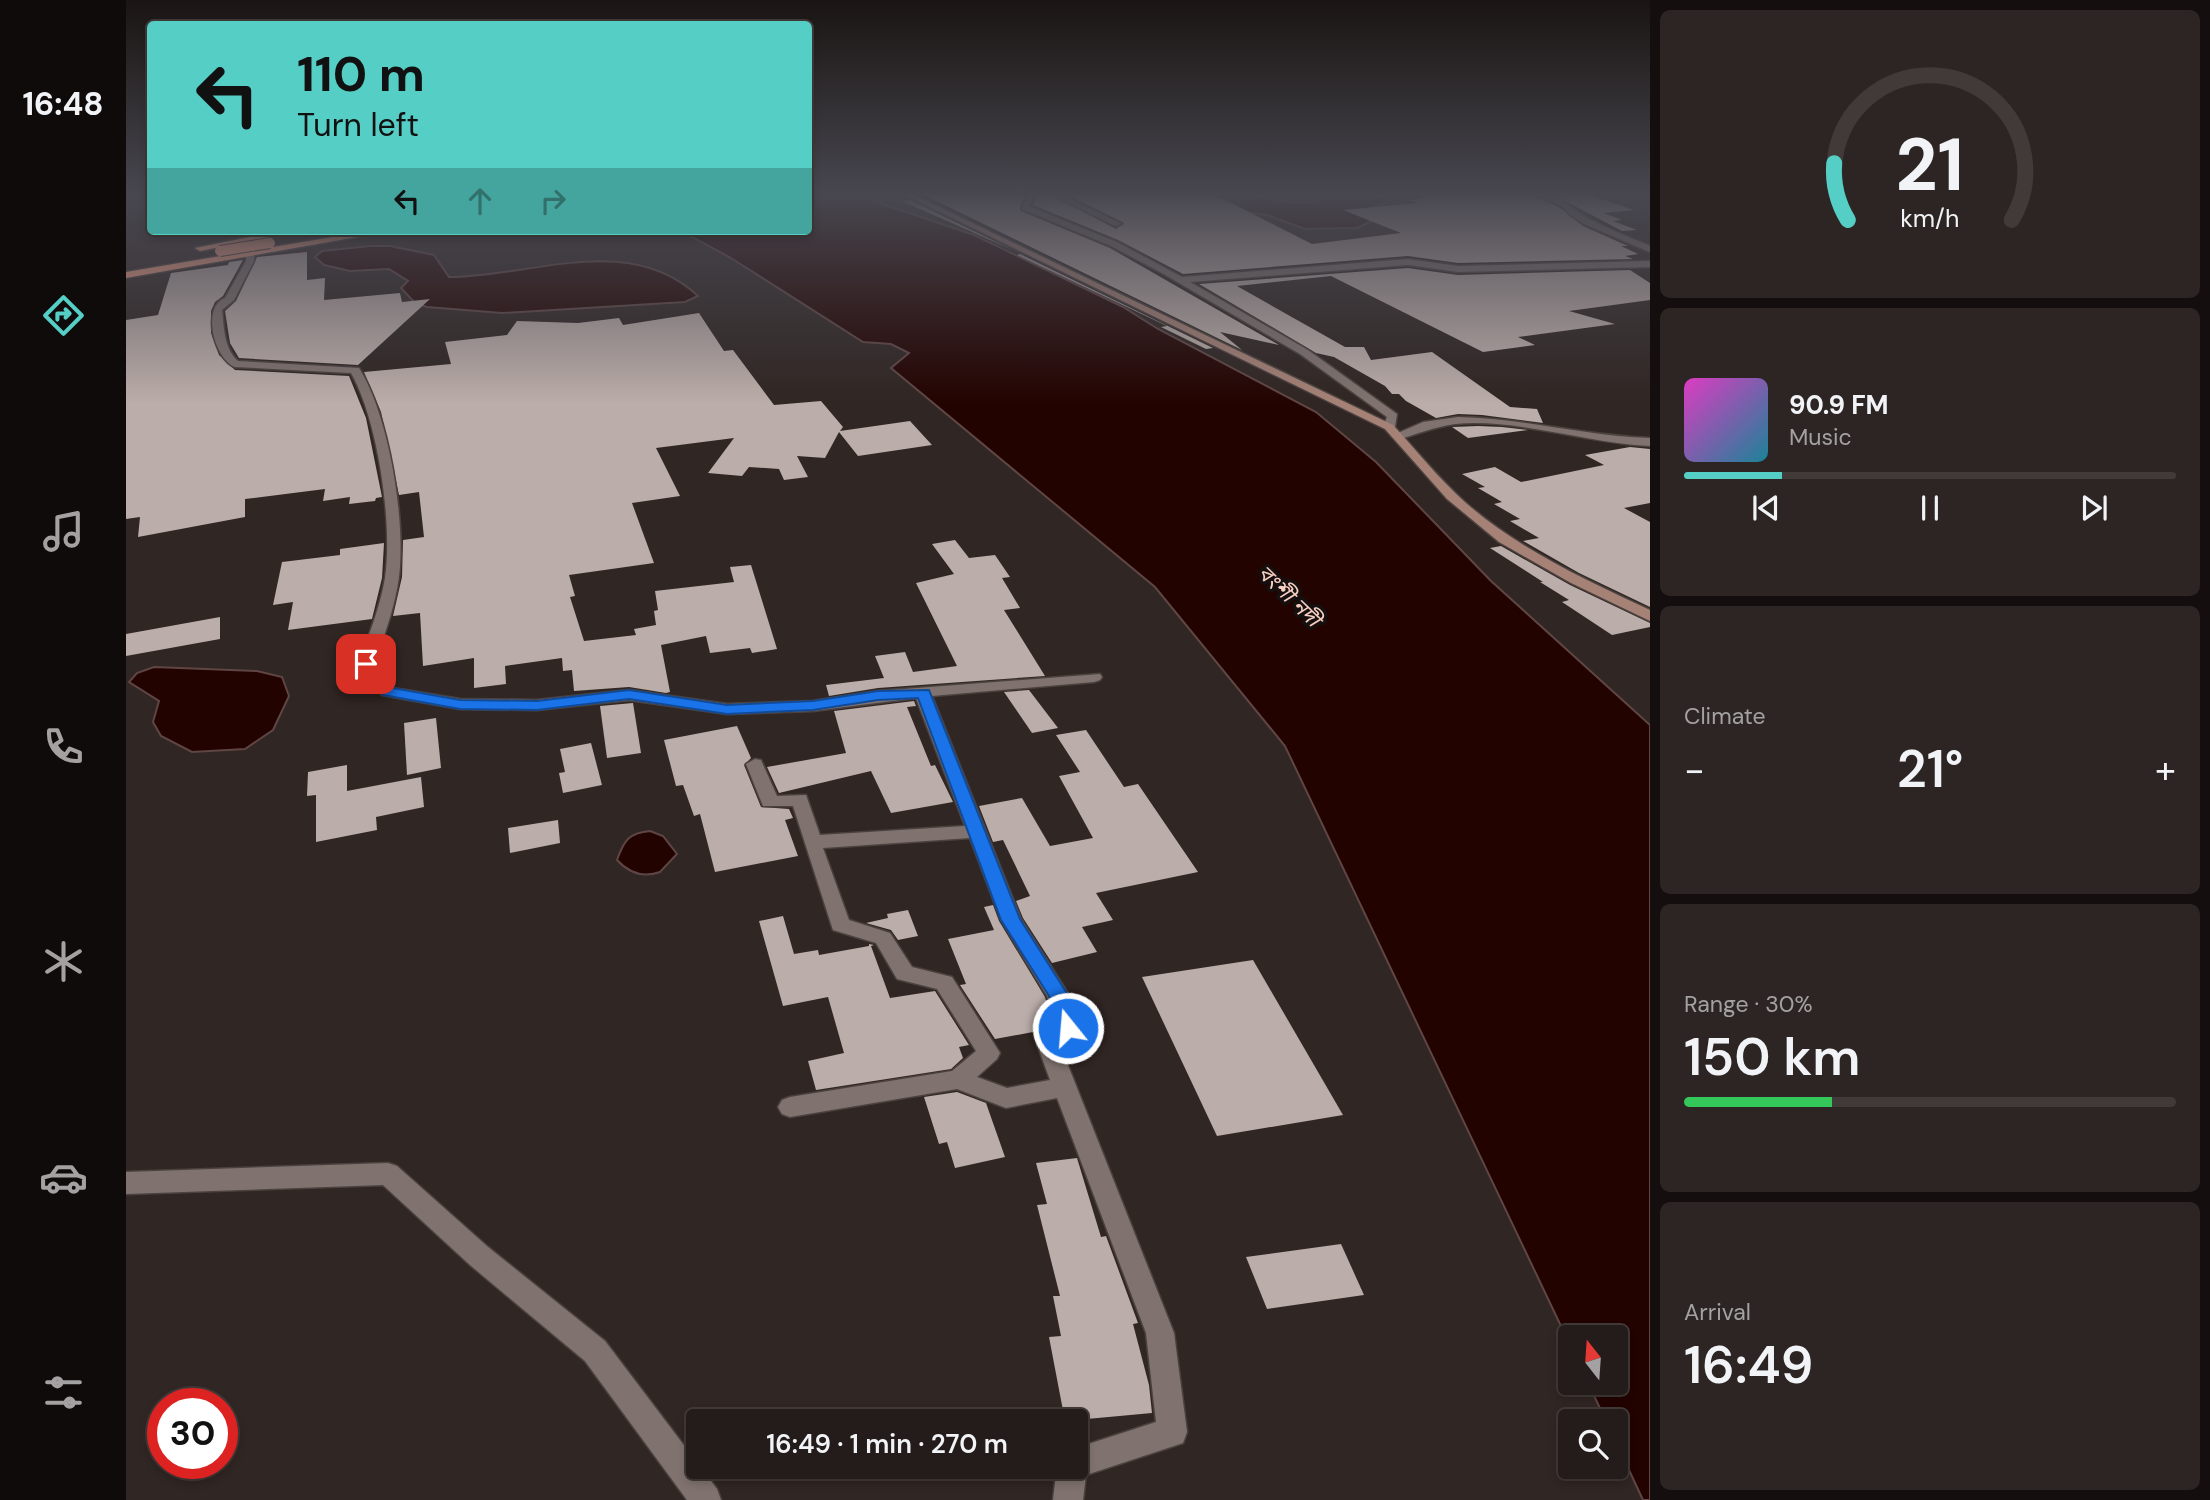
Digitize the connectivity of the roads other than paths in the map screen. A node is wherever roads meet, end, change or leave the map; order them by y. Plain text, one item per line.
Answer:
1 (148, 264) edge
2 (166, 264) edge
3 (242, 264) edge
4 (1051, 264) edge
5 (1151, 264) edge
6 (1383, 264) edge
7 (1422, 264) edge
8 (1650, 264) edge
9 (126, 268) edge
10 (126, 275) edge
11 (1181, 280) junction
12 (1393, 431) junction
13 (1650, 442) edge
14 (1650, 616) edge
15 (1094, 677) dead end
16 (923, 693) junction
17 (755, 764) dead end
18 (978, 831) junction
19 (813, 842) junction
20 (958, 1079) junction
21 (1065, 1087) junction
22 (790, 1107) dead end
23 (126, 1183) edge
24 (1088, 1459) edge
25 (1070, 1479) edge
26 (706, 1500) edge
27 (1068, 1500) edge

1 - 9 highway, bridge
2 - 10 highway
3 - 16 street
4 - 12 street
5 - 11 street
6 - 11 street
7 - 8 street
11 - 12 street
12 - 13 street
12 - 14 street
15 - 16 street
16 - 18 street
17 - 19 street
18 - 19 street
18 - 21 street
19 - 20 street
20 - 21 street
20 - 22 street
21 - 24 street
23 - 26 street
25 - 27 street

